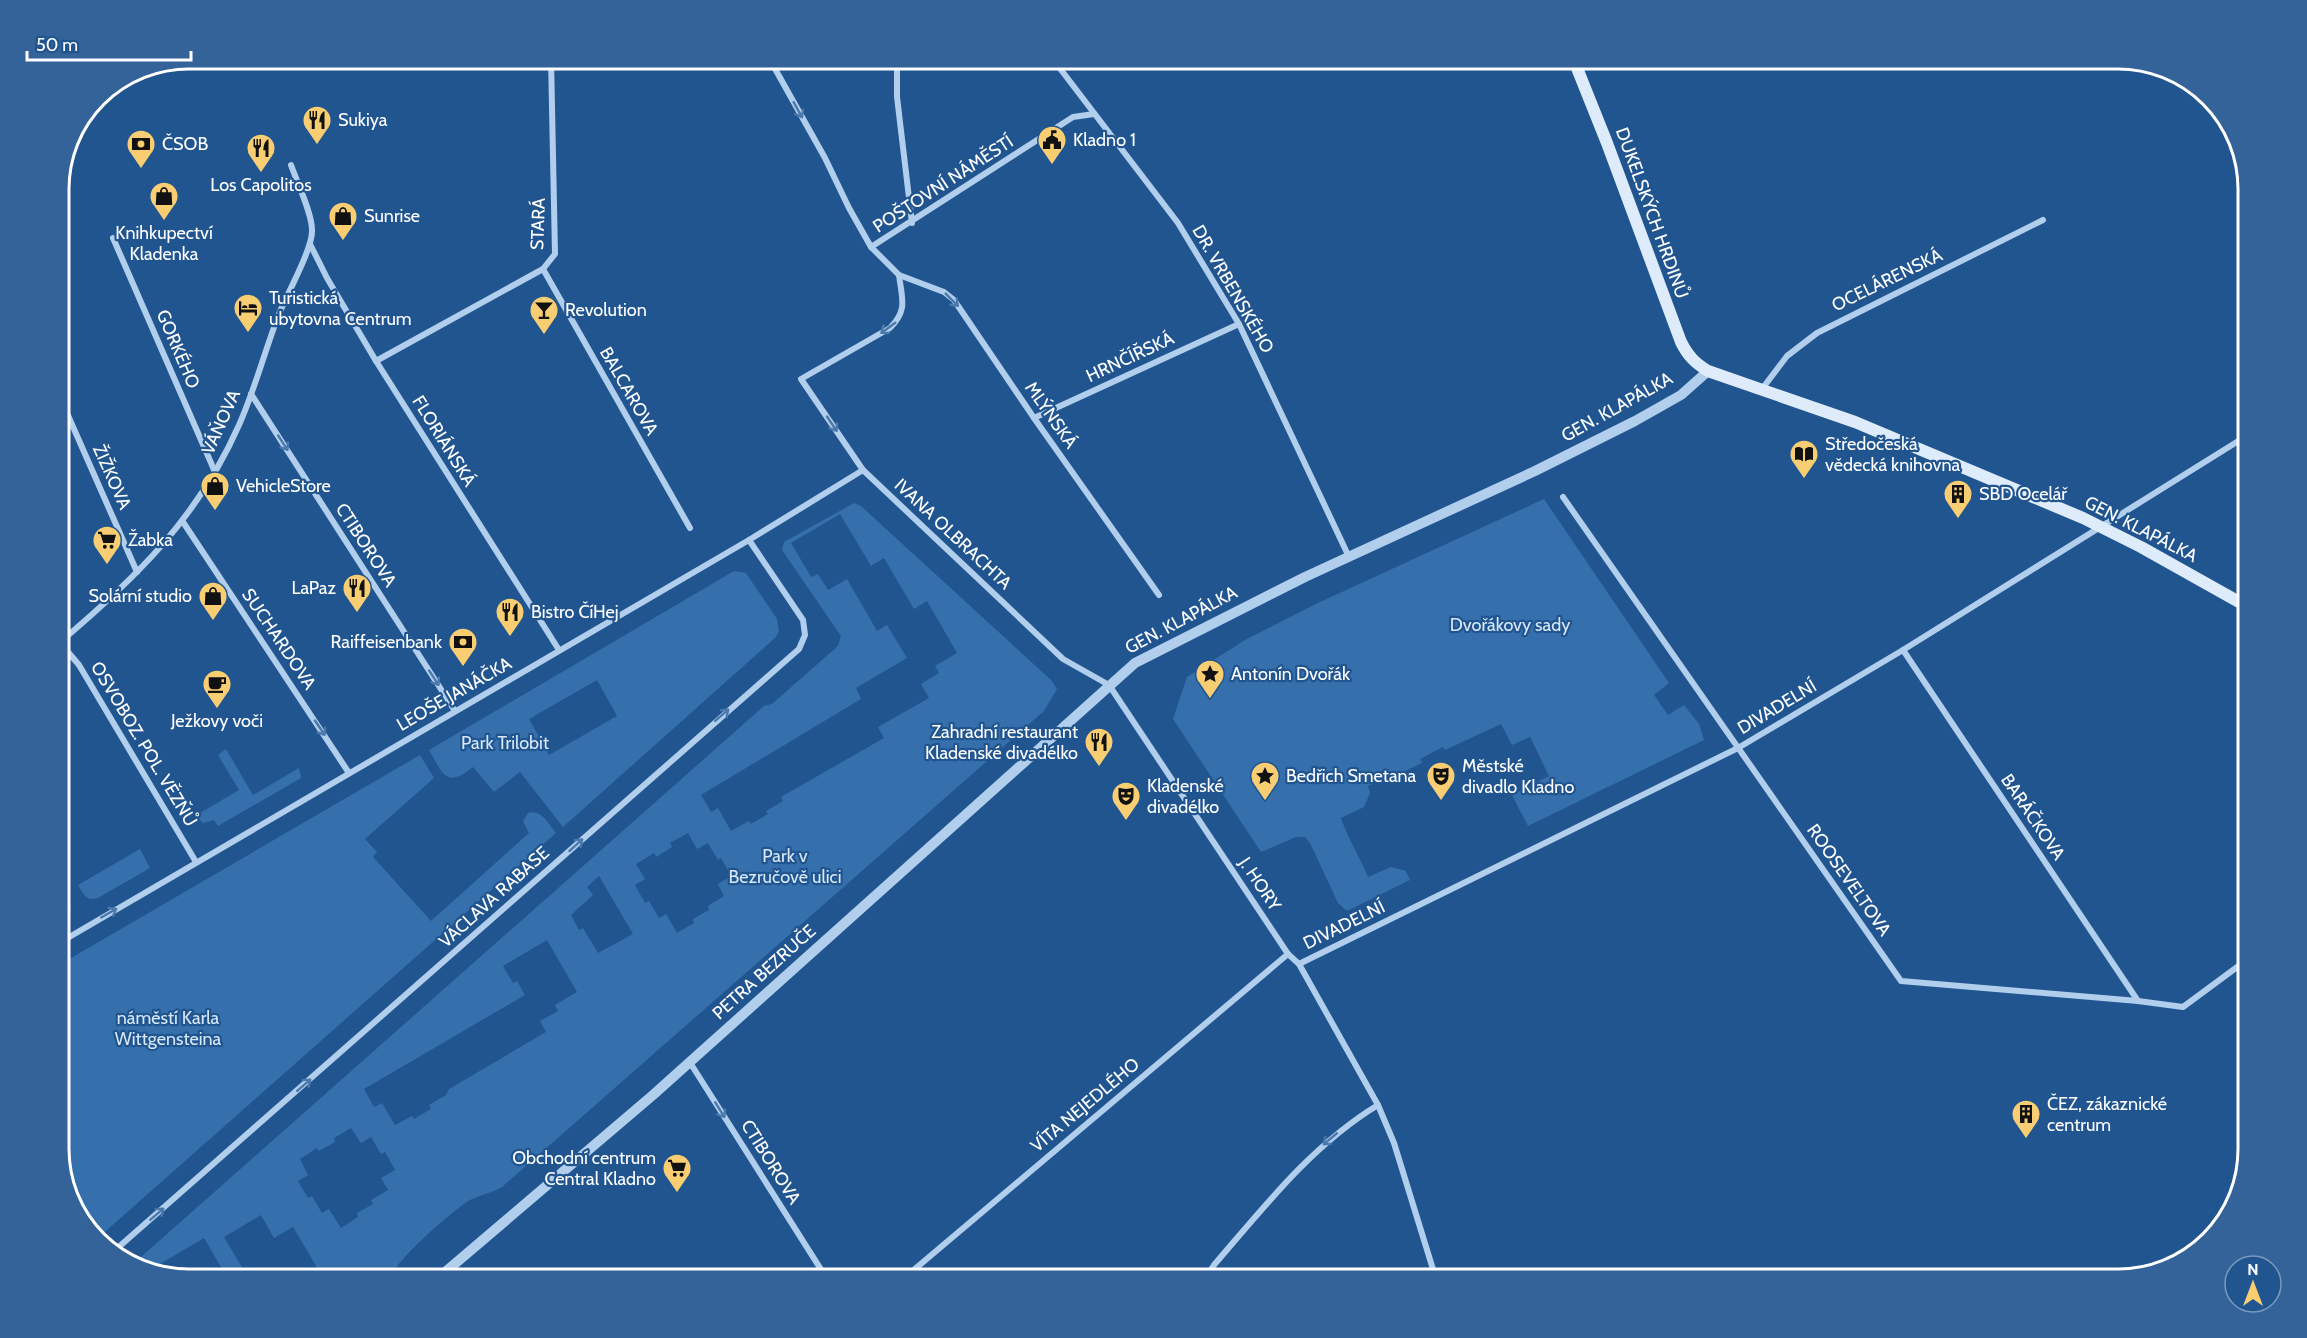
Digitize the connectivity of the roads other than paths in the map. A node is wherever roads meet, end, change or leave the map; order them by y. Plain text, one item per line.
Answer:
1 (552, 69) edge
2 (776, 69) edge
3 (897, 69) edge
4 (1060, 69) edge
5 (1577, 69) edge
6 (1094, 114) junction
7 (291, 165) dead end
8 (2043, 220) dead end
9 (912, 223) junction
10 (113, 238) dead end
11 (310, 244) junction
12 (871, 247) junction
13 (543, 269) junction
14 (899, 275) junction
15 (1239, 324) junction
16 (376, 361) junction
17 (1708, 371) junction
18 (1762, 389) junction
19 (251, 394) junction
20 (69, 418) edge
21 (1034, 418) junction
22 (2238, 441) edge
23 (863, 470) junction
24 (215, 472) junction
25 (1563, 497) dead end
26 (183, 522) junction
27 (2101, 526) junction
28 (690, 528) dead end
29 (749, 540) junction
30 (1349, 557) junction
31 (137, 572) junction
32 (1159, 595) dead end
33 (2238, 601) edge
34 (69, 636) edge
35 (560, 650) junction
36 (1903, 650) junction
37 (69, 653) edge
38 (1109, 685) junction
39 (455, 711) junction
40 (1738, 748) junction
41 (349, 773) junction
42 (196, 862) junction
43 (69, 937) edge
44 (1288, 954) junction
45 (1299, 964) junction
46 (2238, 966) edge
47 (2138, 1001) junction
48 (689, 1061) junction
49 (1378, 1105) junction
50 (119, 1246) edge
51 (450, 1269) edge
52 (820, 1269) edge
53 (916, 1269) edge
54 (1213, 1269) edge
55 (1433, 1269) edge

1 - 13 street, STARÁ
2 -> 12 street
3 - 9 street
4 - 6 street, DR. VRBENSKÉHO
5 - 17 main road, DUKELSKÝCH HRDINŮ
6 - 9 street, POŠTOVNÍ NÁMĚSTÍ
6 - 15 street, DR. VRBENSKÉHO
7 - 11 street, VÁŇOVA
8 - 18 street, OCELÁRENSKÁ
9 - 12 street, POŠTOVNÍ NÁMĚSTÍ
10 - 24 street, GORKÉHO
11 - 16 street, FLORIÁNSKÁ
11 - 19 street, VÁŇOVA
12 - 14 street
13 - 16 street, STARÁ
13 - 28 street, BALCAROVA
14 -> 21 street, MLÝNSKÁ
14 -> 23 street, IVANA OLBRACHTA
15 - 21 street, HRNČÍŘSKÁ
15 - 30 street, DR. VRBENSKÉHO
16 - 35 street, FLORIÁNSKÁ
17 - 18 main road, GEN. KLAPÁLKA
17 - 30 street, GEN. KLAPÁLKA
18 - 27 main road, GEN. KLAPÁLKA
19 - 24 street, VÁŇOVA
19 -> 39 street, CTIBOROVA
20 - 31 street, ŽIŽKOVA
21 - 32 street, MLÝNSKÁ
22 - 27 street, DIVADELNÍ
23 - 29 street, LEOŠE JANÁČKA
23 - 38 street, IVANA OLBRACHTA
24 - 26 street, VÁŇOVA
25 - 40 street, ROOSEVELTOVA
26 - 31 street, VÁŇOVA
26 -> 41 street, SUCHARDOVA
27 - 33 main road, GEN. KLAPÁLKA
27 - 36 street, DIVADELNÍ
29 - 35 street, LEOŠE JANÁČKA
50 -> 29 street, VÁCLAVA RABASE
30 - 38 street, GEN. KLAPÁLKA
31 - 34 street, VÁŇOVA
35 - 39 street, LEOŠE JANÁČKA
36 - 40 street, DIVADELNÍ
36 - 47 street, BARÁČKOVA
37 - 42 street, OSVOBOZ. POL. VĚZŇŮ
38 - 44 street, J. HORY
38 - 48 street, PETRA BEZRUČE
39 - 41 street, LEOŠE JANÁČKA
40 - 45 street, DIVADELNÍ
40 - 47 street, ROOSEVELTOVA
41 - 42 street, LEOŠE JANÁČKA
43 -> 42 street, LEOŠE JANÁČKA
44 - 45 street, J. HORY
44 - 53 street, VÍTA NEJEDLÉHO
45 - 49 street, J. HORY
46 - 47 street, ROOSEVELTOVA
48 - 51 street, PETRA BEZRUČE
48 -> 52 street, CTIBOROVA
49 -> 54 street
49 - 55 street, J. HORY

